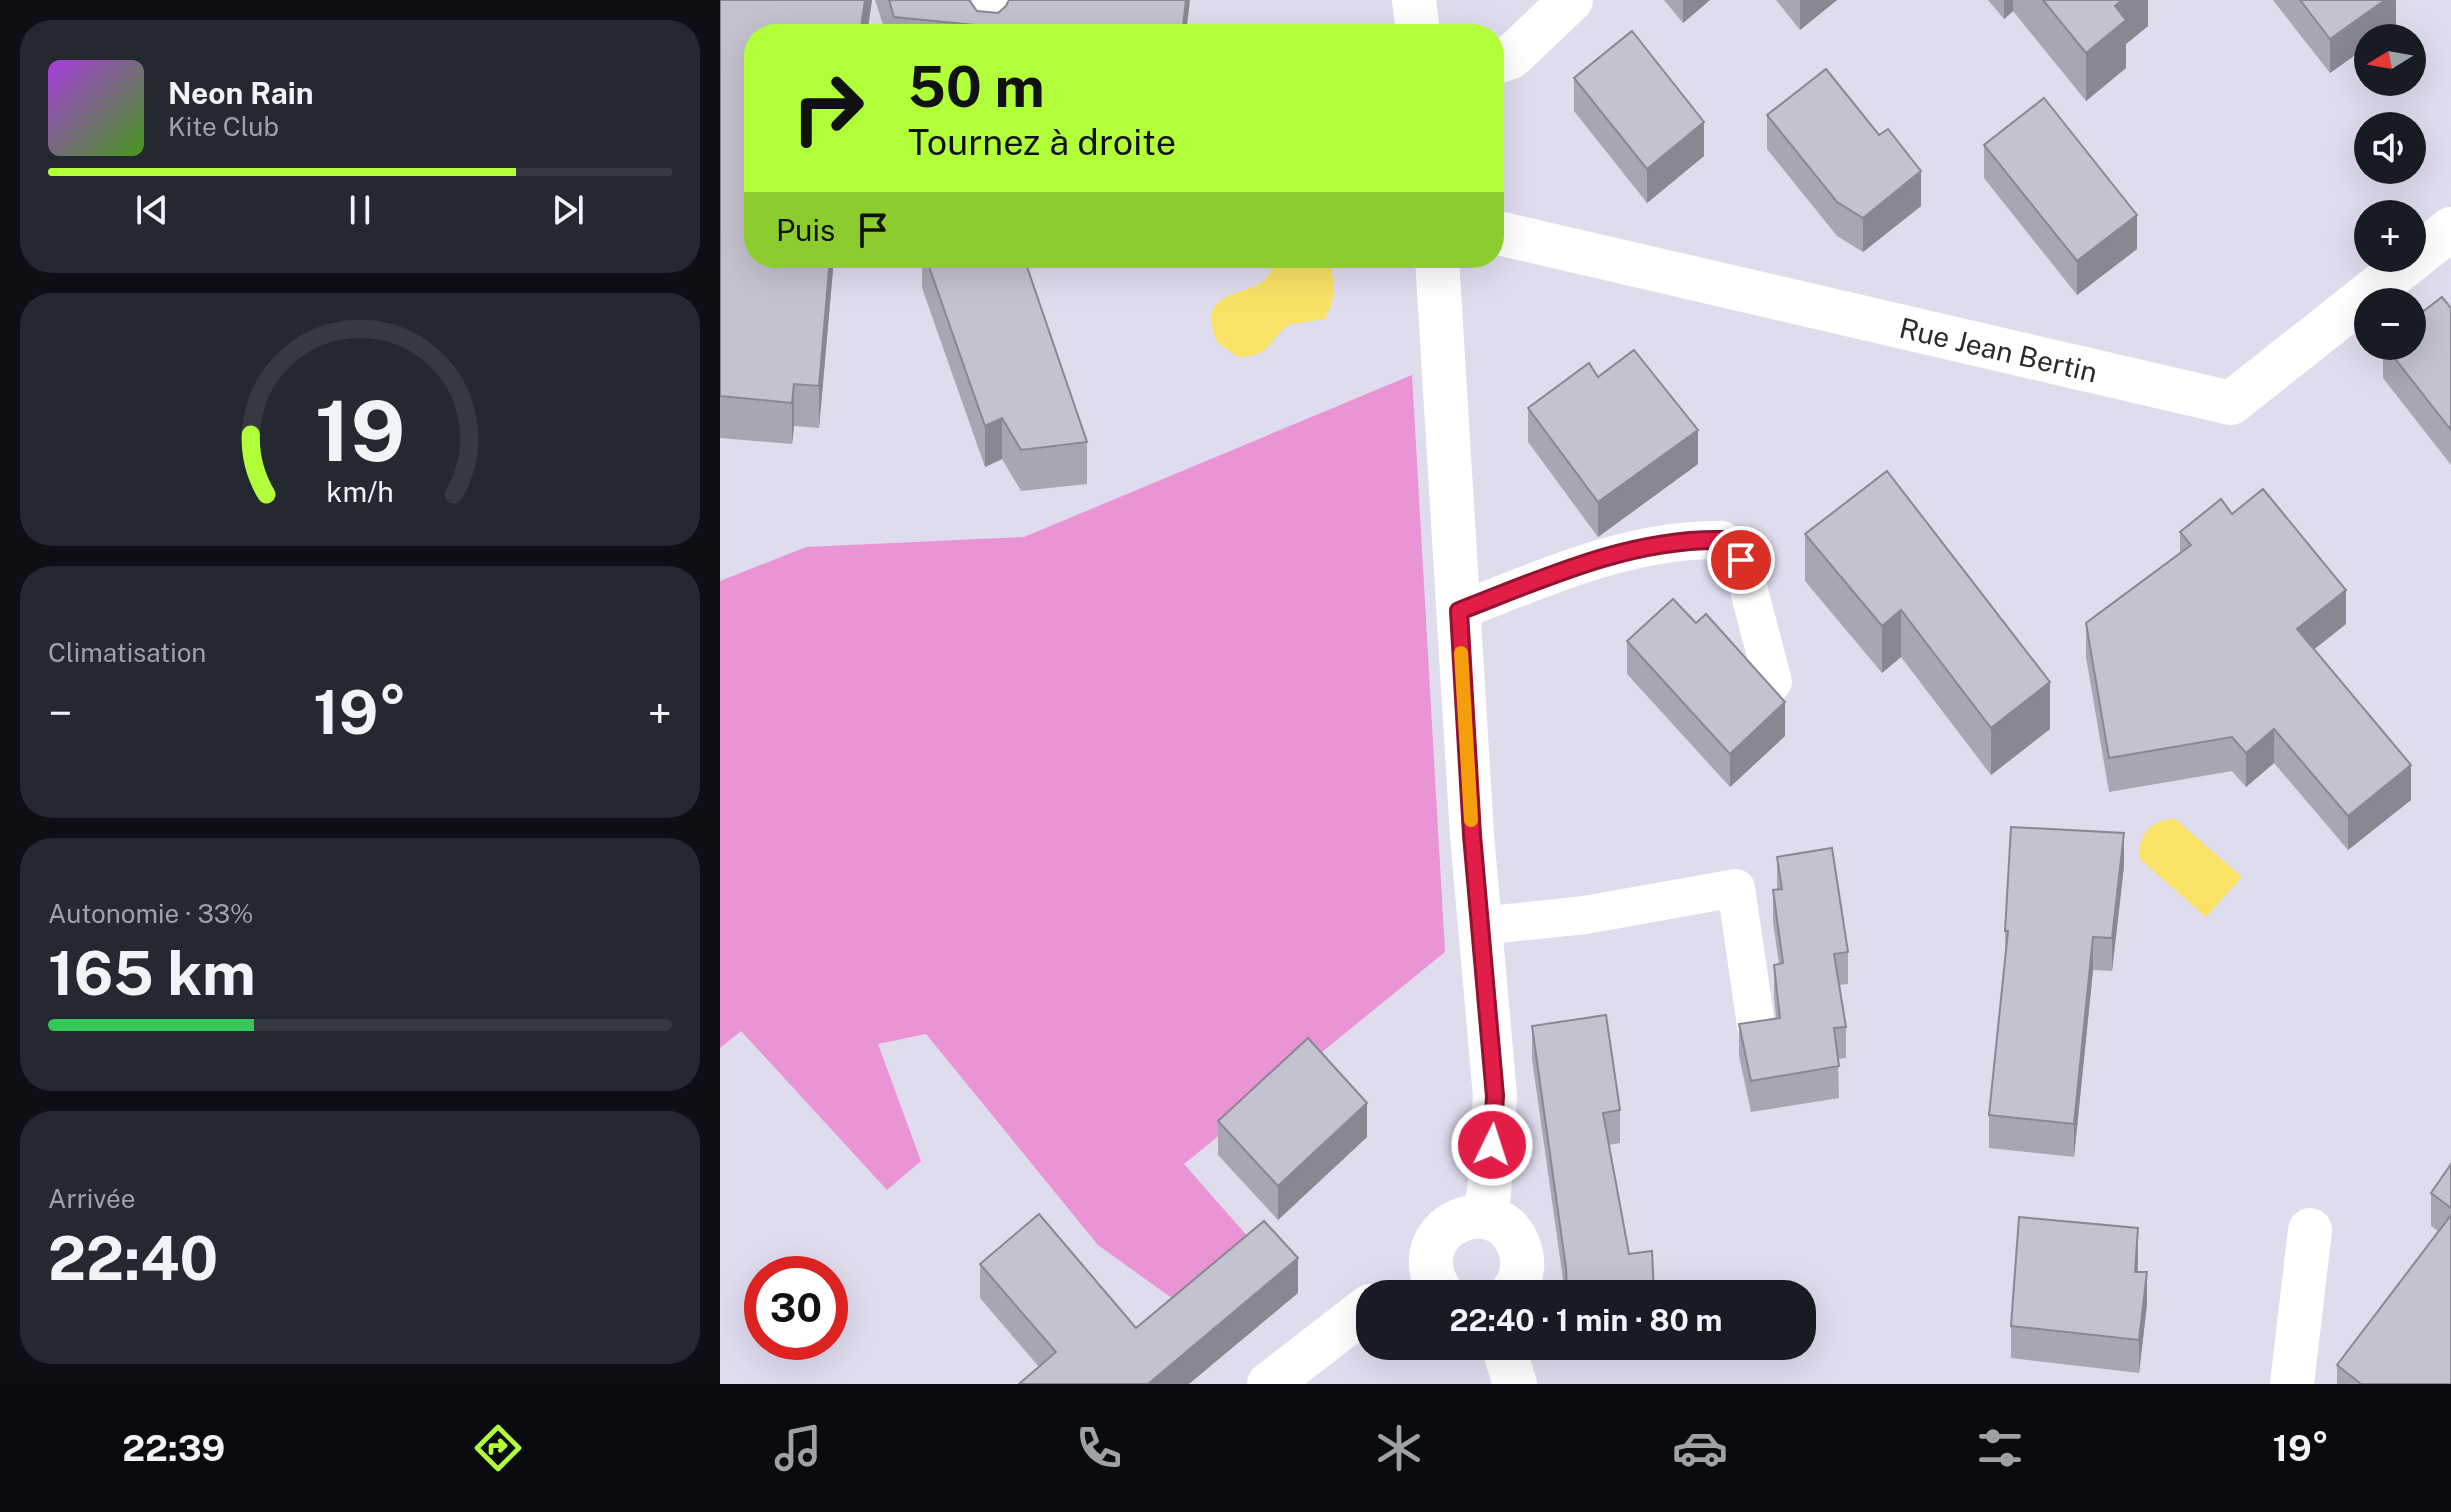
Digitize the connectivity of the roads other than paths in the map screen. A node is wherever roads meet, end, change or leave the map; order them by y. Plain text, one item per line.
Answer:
1 (992, 0) edge
2 (1414, 0) edge
3 (1571, 0) edge
4 (990, 24) edge
5 (1417, 24) edge
6 (1504, 59) edge
7 (2451, 229) edge
8 (1504, 234) edge
9 (1438, 268) edge
10 (1459, 611) junction
11 (1773, 682) dead end
12 (1480, 926) junction
13 (1756, 1025) edge
14 (1482, 1216) junction
15 (2310, 1230) dead end
16 (1426, 1280) edge
17 (1520, 1280) edge
18 (1356, 1317) edge
19 (1507, 1360) edge
20 (1269, 1384) edge
21 (1515, 1384) edge
22 (2292, 1384) edge

1 - 4 lane
2 - 5 street
3 - 6 street
7 - 8 street, Rue Jean Bertin
9 - 10 street
10 - 11 lane
10 - 12 street
12 - 13 lane
12 - 14 street
14 - 16 street
14 - 17 street
15 - 22 street
18 - 20 street
19 - 21 street

